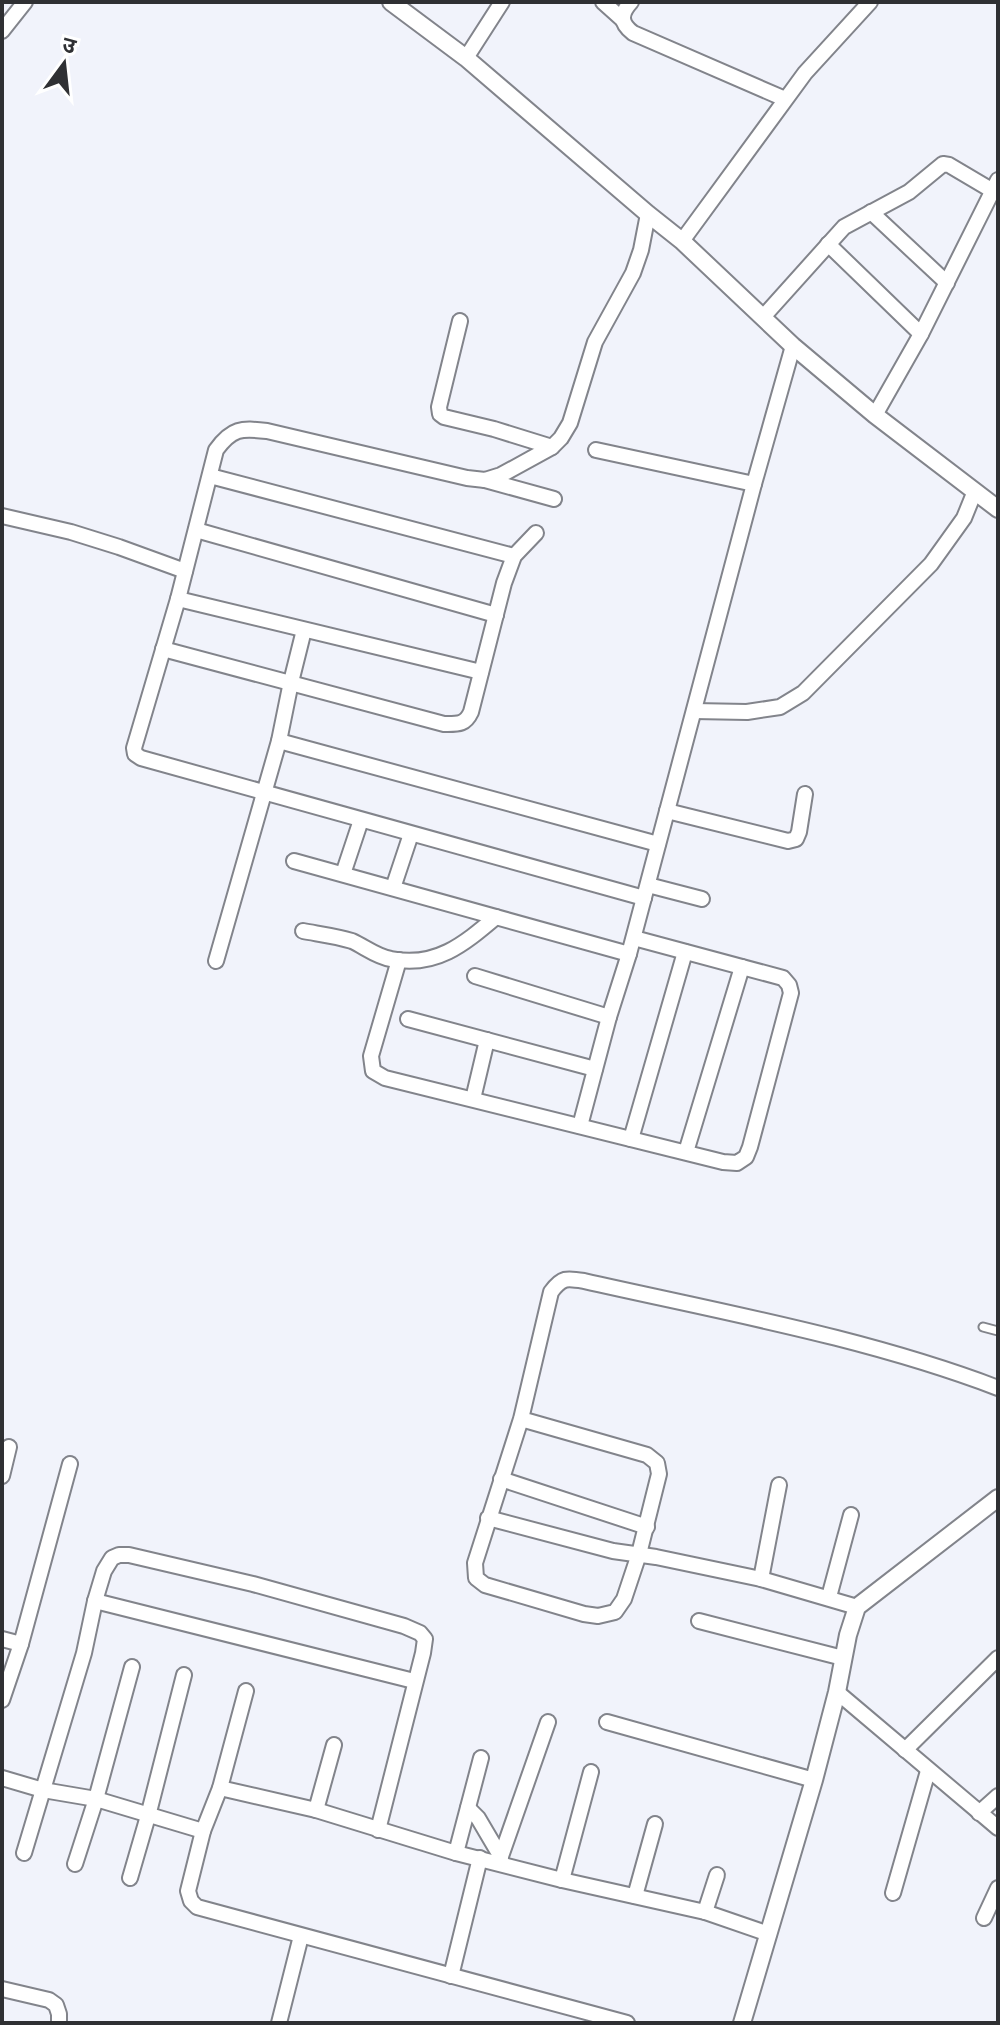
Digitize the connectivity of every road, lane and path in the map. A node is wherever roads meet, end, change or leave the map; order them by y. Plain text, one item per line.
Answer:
1 (25, 2) edge
2 (391, 2) edge
3 (502, 2) edge
4 (603, 2) edge
5 (631, 2) edge
6 (870, 2) edge
7 (622, 19) junction
8 (2, 31) edge
9 (466, 58) junction
10 (785, 99) junction
11 (995, 186) edge
12 (871, 212) junction
13 (648, 214) junction
14 (682, 241) junction
15 (828, 244) junction
16 (947, 283) junction
17 (763, 317) junction
18 (460, 321) dead end
19 (921, 334) junction
20 (793, 346) junction
21 (875, 415) junction
22 (552, 447) junction
23 (596, 450) dead end
24 (210, 476) junction
25 (485, 480) junction
26 (754, 484) junction
27 (975, 491) junction
28 (554, 499) dead end
29 (998, 509) edge
30 (2, 516) edge
31 (196, 530) junction
32 (536, 533) dead end
33 (514, 556) junction
34 (185, 571) junction
35 (178, 599) junction
36 (496, 615) junction
37 (304, 630) junction
38 (163, 649) junction
39 (481, 672) junction
40 (291, 682) junction
41 (694, 711) junction
42 (279, 741) junction
43 (264, 793) junction
44 (805, 794) dead end
45 (667, 811) junction
46 (361, 820) junction
47 (411, 834) junction
48 (658, 844) junction
49 (294, 861) dead end
50 (343, 874) junction
51 (393, 888) junction
52 (646, 891) junction
53 (702, 899) dead end
54 (496, 917) junction
55 (303, 931) dead end
56 (634, 938) junction
57 (685, 952) junction
58 (629, 954) junction
59 (399, 960) junction
60 (216, 961) dead end
61 (742, 967) junction
62 (475, 976) dead end
63 (609, 1017) junction
64 (408, 1019) dead end
65 (487, 1040) junction
66 (595, 1069) junction
67 (473, 1099) junction
68 (580, 1126) junction
69 (631, 1139) junction
70 (686, 1152) junction
71 (983, 1327) dead end
72 (998, 1331) edge
73 (998, 1388) edge
74 (521, 1419) junction
75 (9, 1447) dead end
76 (70, 1464) dead end
77 (2, 1476) edge
78 (501, 1479) junction
79 (779, 1485) dead end
80 (998, 1498) edge
81 (851, 1515) dead end
82 (488, 1518) junction
83 (647, 1527) junction
84 (639, 1554) junction
85 (761, 1579) junction
86 (829, 1597) junction
87 (95, 1601) junction
88 (857, 1607) junction
89 (699, 1621) dead end
90 (2, 1639) edge
91 (21, 1644) junction
92 (843, 1658) junction
93 (998, 1658) edge
94 (132, 1667) dead end
95 (184, 1675) dead end
96 (414, 1681) junction
97 (246, 1691) dead end
98 (837, 1692) junction
99 (2, 1700) edge
100 (548, 1722) dead end
101 (607, 1722) dead end
102 (334, 1745) dead end
103 (905, 1750) junction
104 (481, 1758) dead end
105 (928, 1771) junction
106 (591, 1772) dead end
107 (2, 1778) edge
108 (814, 1780) junction
109 (220, 1788) junction
110 (43, 1790) junction
111 (998, 1796) edge
112 (96, 1799) junction
113 (468, 1808) junction
114 (316, 1810) junction
115 (979, 1813) junction
116 (148, 1816) junction
117 (655, 1824) dead end
118 (998, 1828) edge
119 (378, 1830) junction
120 (203, 1831) junction
121 (24, 1853) dead end
122 (456, 1853) junction
123 (480, 1858) junction
124 (500, 1860) junction
125 (75, 1864) dead end
126 (717, 1875) dead end
127 (130, 1878) dead end
128 (562, 1880) junction
129 (998, 1888) edge
130 (893, 1893) dead end
131 (635, 1896) junction
132 (705, 1912) junction
133 (984, 1918) dead end
134 (769, 1934) junction
135 (301, 1936) junction
136 (451, 1976) junction
137 (2, 1989) edge
138 (59, 2023) edge
139 (279, 2023) edge
140 (627, 2023) edge
141 (742, 2023) edge

1 - 8 street
2 - 9 street
3 - 9 street
4 - 7 street
5 - 7 street
6 - 10 street
7 - 10 street
9 - 13 street
10 - 14 street
11 - 12 street
11 - 16 street
12 - 15 street
12 - 16 street
13 - 14 street
13 - 22 street
14 - 17 street
15 - 17 street
15 - 19 street
16 - 19 street
17 - 20 street
18 - 22 street
19 - 21 street
20 - 21 street
20 - 26 street
21 - 27 street
22 - 25 street
23 - 26 street
24 - 25 street
24 - 31 street
24 - 33 street
25 - 28 street
26 - 41 street
27 - 29 street
27 - 41 street
30 - 34 street
31 - 34 street
31 - 36 street
32 - 33 street
33 - 36 street
34 - 35 street
35 - 37 street
35 - 38 street
36 - 39 street
37 - 39 street
37 - 40 street
38 - 40 street
38 - 43 street
39 - 40 street
40 - 42 street
41 - 45 street
42 - 43 street
42 - 48 street
43 - 46 street
43 - 60 street
44 - 45 street
45 - 48 street
46 - 47 street
46 - 50 street
47 - 51 street
47 - 52 street
48 - 52 street
49 - 50 street
50 - 51 street
51 - 54 street
52 - 53 street
52 - 56 street
54 - 58 street
54 - 59 street
55 - 59 street
56 - 57 street
56 - 58 street
57 - 61 street
57 - 69 street
58 - 63 street
59 - 67 street
61 - 70 street
61 - 70 street
62 - 63 street
63 - 66 street
64 - 65 street
65 - 66 street
65 - 67 street
66 - 68 street
67 - 68 street
68 - 69 street
69 - 70 street
71 - 72 lane
73 - 74 street
74 - 78 street
74 - 83 street
75 - 77 street
76 - 91 street
78 - 82 street
78 - 83 street
79 - 85 street
80 - 88 street
81 - 86 street
82 - 84 street
82 - 84 street
83 - 84 street
84 - 85 street
85 - 86 street
86 - 88 street
87 - 96 street
87 - 96 street
87 - 110 street
88 - 92 street
89 - 92 street
90 - 91 street
91 - 99 street
92 - 98 street
93 - 103 street
94 - 112 street
95 - 116 street
96 - 119 street
97 - 109 street
98 - 103 street
98 - 108 street
100 - 124 street
101 - 108 street
102 - 114 street
103 - 105 street
104 - 113 street
105 - 115 street
105 - 130 street
106 - 128 street
107 - 110 street
108 - 134 street
109 - 114 street
109 - 120 street
110 - 112 street
110 - 121 street
111 - 115 street
112 - 116 street
112 - 125 street
113 - 122 street
113 - 124 street
114 - 119 street
115 - 118 street
116 - 120 street
116 - 127 street
117 - 131 street
119 - 122 street
120 - 135 street
122 - 123 street
123 - 124 street
123 - 136 street
124 - 128 street
126 - 132 street
128 - 131 street
129 - 133 street
131 - 132 street
132 - 134 street
134 - 141 street
135 - 136 street
135 - 139 street
136 - 140 street
137 - 138 street

